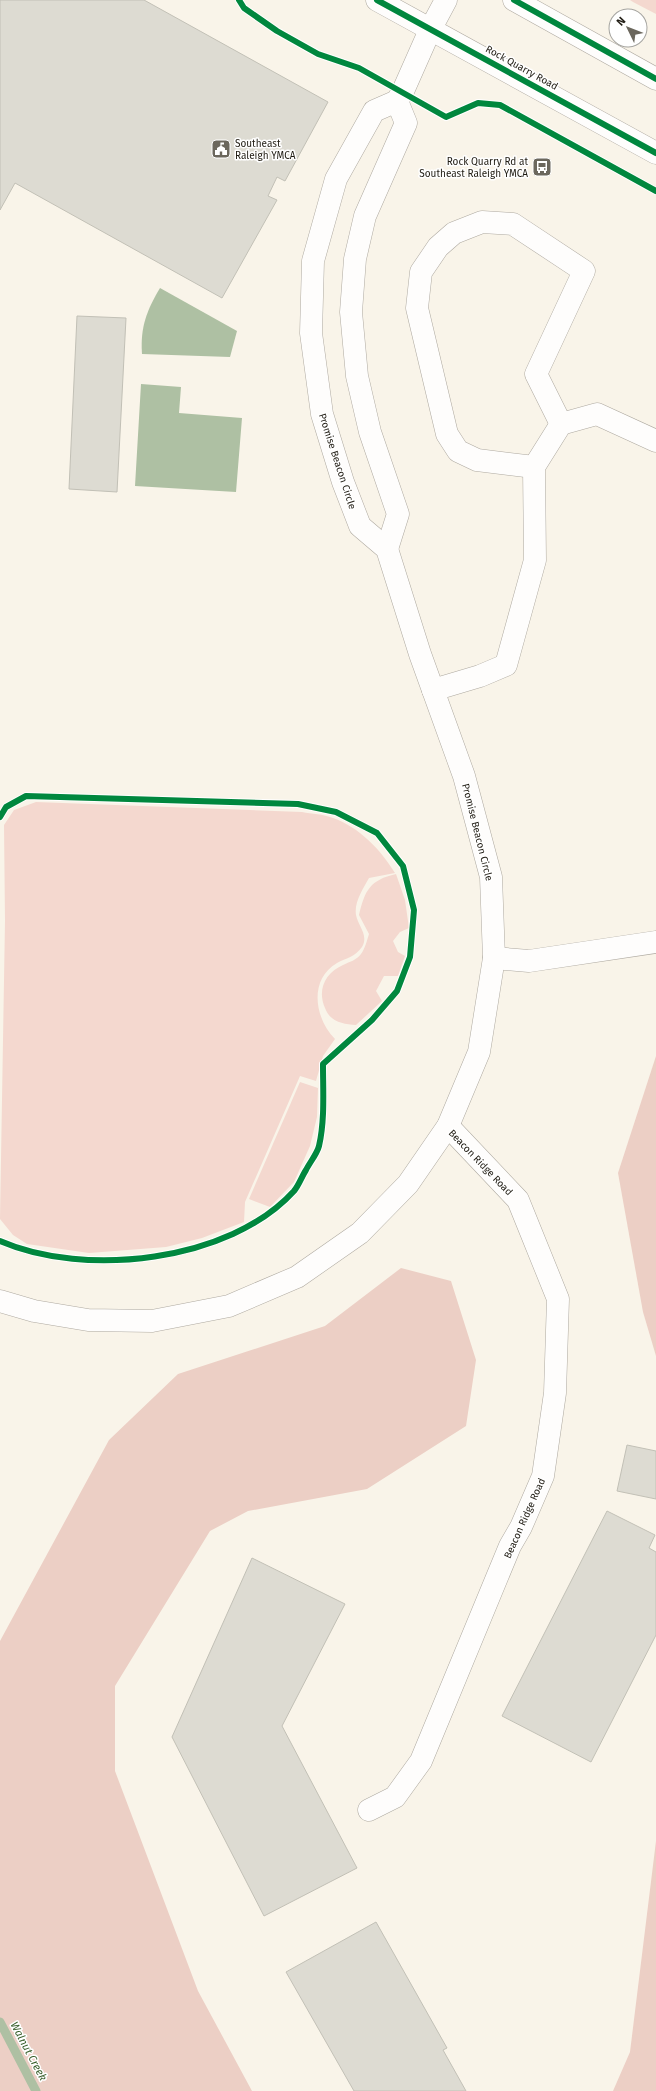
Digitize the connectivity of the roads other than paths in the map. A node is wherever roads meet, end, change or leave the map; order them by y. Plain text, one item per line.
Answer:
1 (377, 0) edge
2 (446, 0) edge
3 (514, 0) edge
4 (430, 30) junction
5 (656, 79) edge
6 (397, 101) junction
7 (656, 154) edge
8 (561, 424) junction
9 (656, 440) edge
10 (534, 467) junction
11 (387, 549) junction
12 (433, 690) junction
13 (656, 942) edge
14 (494, 958) junction
15 (448, 1126) junction
16 (0, 1301) edge
17 (369, 1810) dead end

1 - 4 street, Rock Quarry Road
2 - 4 street
3 - 5 street
4 - 6 street
4 - 7 street, Rock Quarry Road
6 - 11 street
6 - 11 street, Promise Beacon Circle
8 - 9 street
8 - 10 street
8 - 10 street
10 - 12 street
11 - 12 street, Promise Beacon Circle
12 - 14 street, Promise Beacon Circle
13 - 14 street
14 - 15 street, Promise Beacon Circle
15 - 16 street, Promise Beacon Circle
15 - 17 street, Beacon Ridge Road

